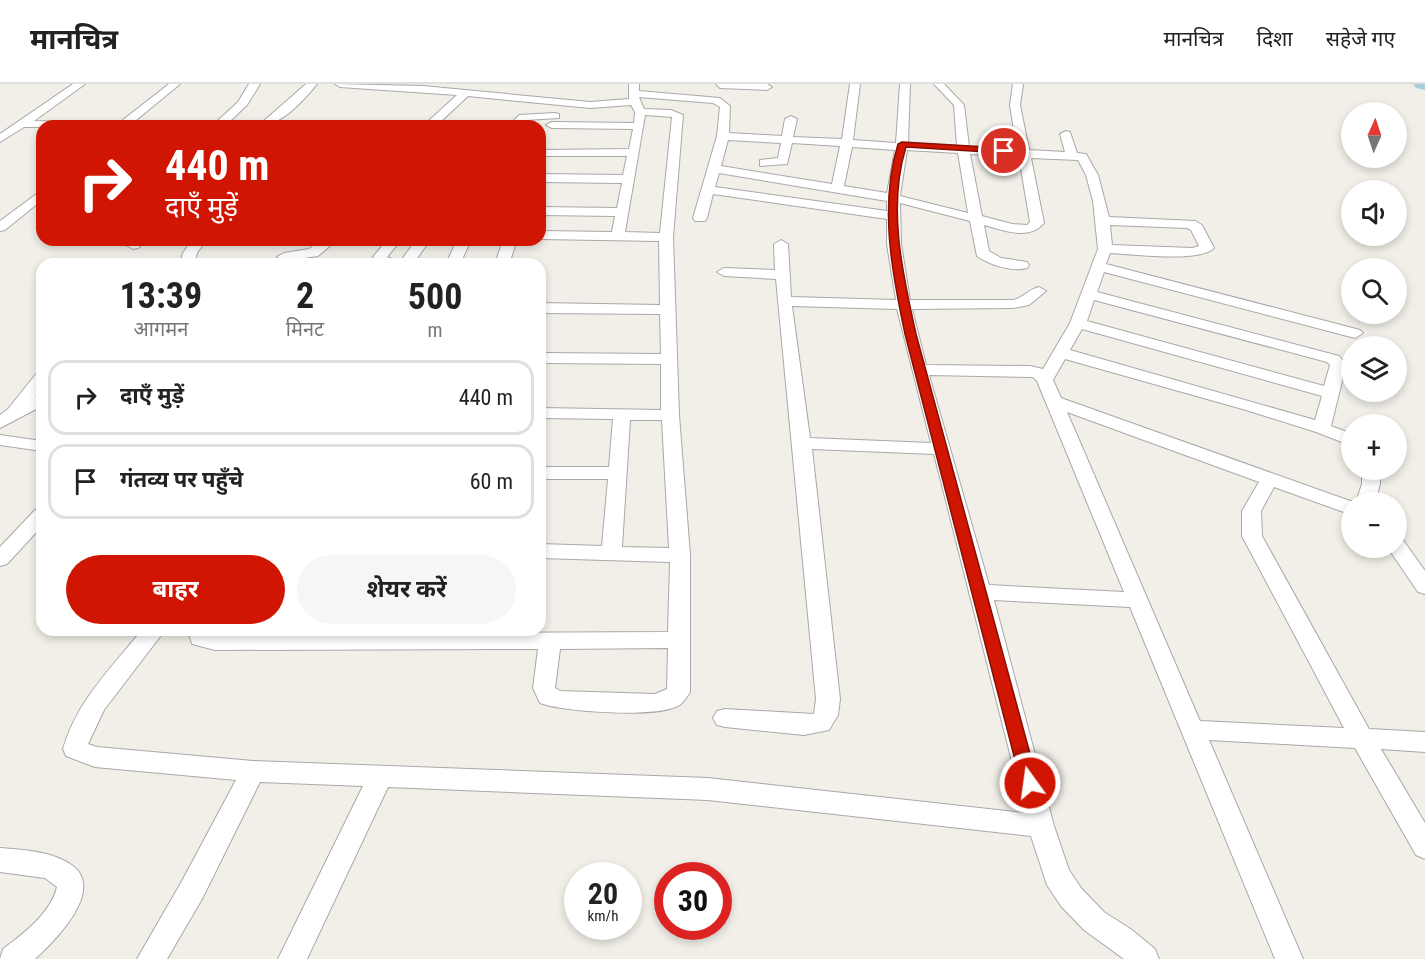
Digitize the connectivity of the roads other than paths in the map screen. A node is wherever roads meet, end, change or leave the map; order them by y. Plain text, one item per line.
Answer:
1 (80, 84) edge
2 (175, 84) edge
3 (255, 84) edge
4 (312, 84) edge
5 (340, 84) edge
6 (720, 84) edge
7 (855, 84) edge
8 (905, 84) edge
9 (939, 84) edge
10 (1018, 84) edge
11 (426, 86) edge
12 (767, 87) dead end
13 (466, 93) junction
14 (716, 100) junction
15 (560, 103) junction
16 (636, 103) edge
17 (790, 119) dead end
18 (128, 120) edge
19 (225, 120) edge
20 (274, 120) edge
21 (436, 120) edge
22 (22, 124) junction
23 (36, 124) edge
24 (1066, 134) dead end
25 (723, 136) junction
26 (0, 139) edge
27 (548, 139) edge
28 (786, 139) junction
29 (847, 142) junction
30 (902, 144) junction
31 (963, 148) junction
32 (1024, 152) junction
33 (634, 153) junction
34 (1071, 154) junction
35 (764, 163) dead end
36 (713, 168) junction
37 (546, 178) edge
38 (629, 179) junction
39 (837, 188) junction
40 (708, 190) junction
41 (36, 201) edge
42 (893, 207) junction
43 (546, 211) edge
44 (623, 212) junction
45 (700, 218) dead end
46 (976, 219) junction
47 (1102, 221) junction
48 (0, 227) edge
49 (546, 235) edge
50 (618, 236) junction
51 (666, 237) junction
52 (781, 244) dead end
53 (322, 246) edge
54 (389, 246) edge
55 (1105, 249) junction
56 (290, 258) edge
57 (381, 258) edge
58 (1022, 265) dead end
59 (1100, 267) junction
60 (724, 272) dead end
61 (782, 275) junction
62 (1039, 291) dead end
63 (1089, 294) junction
64 (784, 301) junction
65 (903, 304) junction
66 (546, 309) edge
67 (667, 310) junction
68 (1078, 323) junction
69 (1355, 333) dead end
70 (1062, 352) junction
71 (546, 358) edge
72 (670, 359) junction
73 (920, 370) junction
74 (1045, 380) junction
75 (36, 385) edge
76 (1331, 393) junction
77 (1054, 401) junction
78 (36, 403) edge
79 (15, 412) junction
80 (546, 413) edge
81 (622, 414) junction
82 (670, 415) junction
83 (0, 423) edge
84 (1322, 428) junction
85 (1341, 436) edge
86 (0, 440) edge
87 (802, 443) junction
88 (36, 445) edge
89 (942, 449) junction
90 (546, 473) edge
91 (618, 473) junction
92 (1271, 478) junction
93 (1341, 505) edge
94 (36, 520) edge
95 (546, 551) edge
96 (612, 552) junction
97 (680, 555) junction
98 (1405, 558) edge
99 (0, 559) edge
100 (1425, 587) edge
101 (981, 592) junction
102 (1137, 600) junction
103 (149, 636) edge
104 (200, 636) edge
105 (464, 636) edge
106 (680, 640) junction
107 (550, 641) junction
108 (725, 718) dead end
109 (1192, 730) junction
110 (1363, 740) junction
111 (1425, 742) edge
112 (254, 771) junction
113 (380, 777) junction
114 (1041, 826) junction
115 (1425, 847) edge
116 (0, 860) edge
117 (13, 959) edge
118 (151, 959) edge
119 (292, 959) edge
120 (1145, 959) edge
121 (1289, 959) edge

1 - 22 street
2 - 18 street
3 - 19 street
4 - 20 street
5 - 11 street
6 - 12 street
6 - 14 street
7 - 29 street
8 - 30 street
9 - 31 street
10 - 32 street
11 - 13 street
13 - 15 street
13 - 21 street
14 - 16 street
14 - 25 street
15 - 16 street
15 - 27 street
16 - 27 street
16 - 33 street
16 - 51 street
17 - 28 street
22 - 23 street
22 - 26 street
24 - 34 street
25 - 28 street
25 - 36 street
27 - 33 street
28 - 29 street
28 - 35 street
29 - 30 street
29 - 39 street
30 - 31 street
30 - 42 street
31 - 32 street
31 - 46 street
32 - 34 street
32 - 46 street
33 - 38 street
34 - 47 street
36 - 39 street
36 - 40 street
37 - 38 street
38 - 44 street
39 - 42 street
40 - 42 street
40 - 45 street
41 - 48 street
42 - 46 street
42 - 65 street
43 - 44 street
44 - 50 street
46 - 58 street
47 - 55 street
47 - 55 street
49 - 50 street
50 - 51 street
51 - 67 street
52 - 61 street
53 - 56 street
54 - 57 street
55 - 59 street
59 - 63 street
59 - 69 street
60 - 61 street
61 - 64 street
62 - 65 street
63 - 68 street
63 - 76 street
64 - 65 street
64 - 87 street
65 - 73 street
66 - 67 street
67 - 72 street
68 - 70 street
68 - 76 street
70 - 74 street
70 - 84 street
71 - 72 street
72 - 82 street
73 - 74 street
73 - 89 street
74 - 77 street
75 - 79 street
76 - 84 street
77 - 92 street
77 - 102 street
78 - 79 street
79 - 83 street
80 - 81 street
81 - 82 street
81 - 91 street
82 - 97 street
84 - 85 street
86 - 88 street
87 - 89 street
87 - 108 street
89 - 101 street
90 - 91 street
91 - 96 street
92 - 93 street
92 - 110 street
94 - 99 street
95 - 96 street
96 - 97 street
97 - 106 street
98 - 100 street
101 - 102 street
101 - 114 street
102 - 109 street
103 - 112 street
104 - 105 street
105 - 107 street
106 - 107 street
106 - 107 street
109 - 110 street
109 - 121 street
110 - 111 street
110 - 115 street
112 - 113 street
112 - 118 street
113 - 114 street
113 - 119 street
114 - 120 street
116 - 117 street

